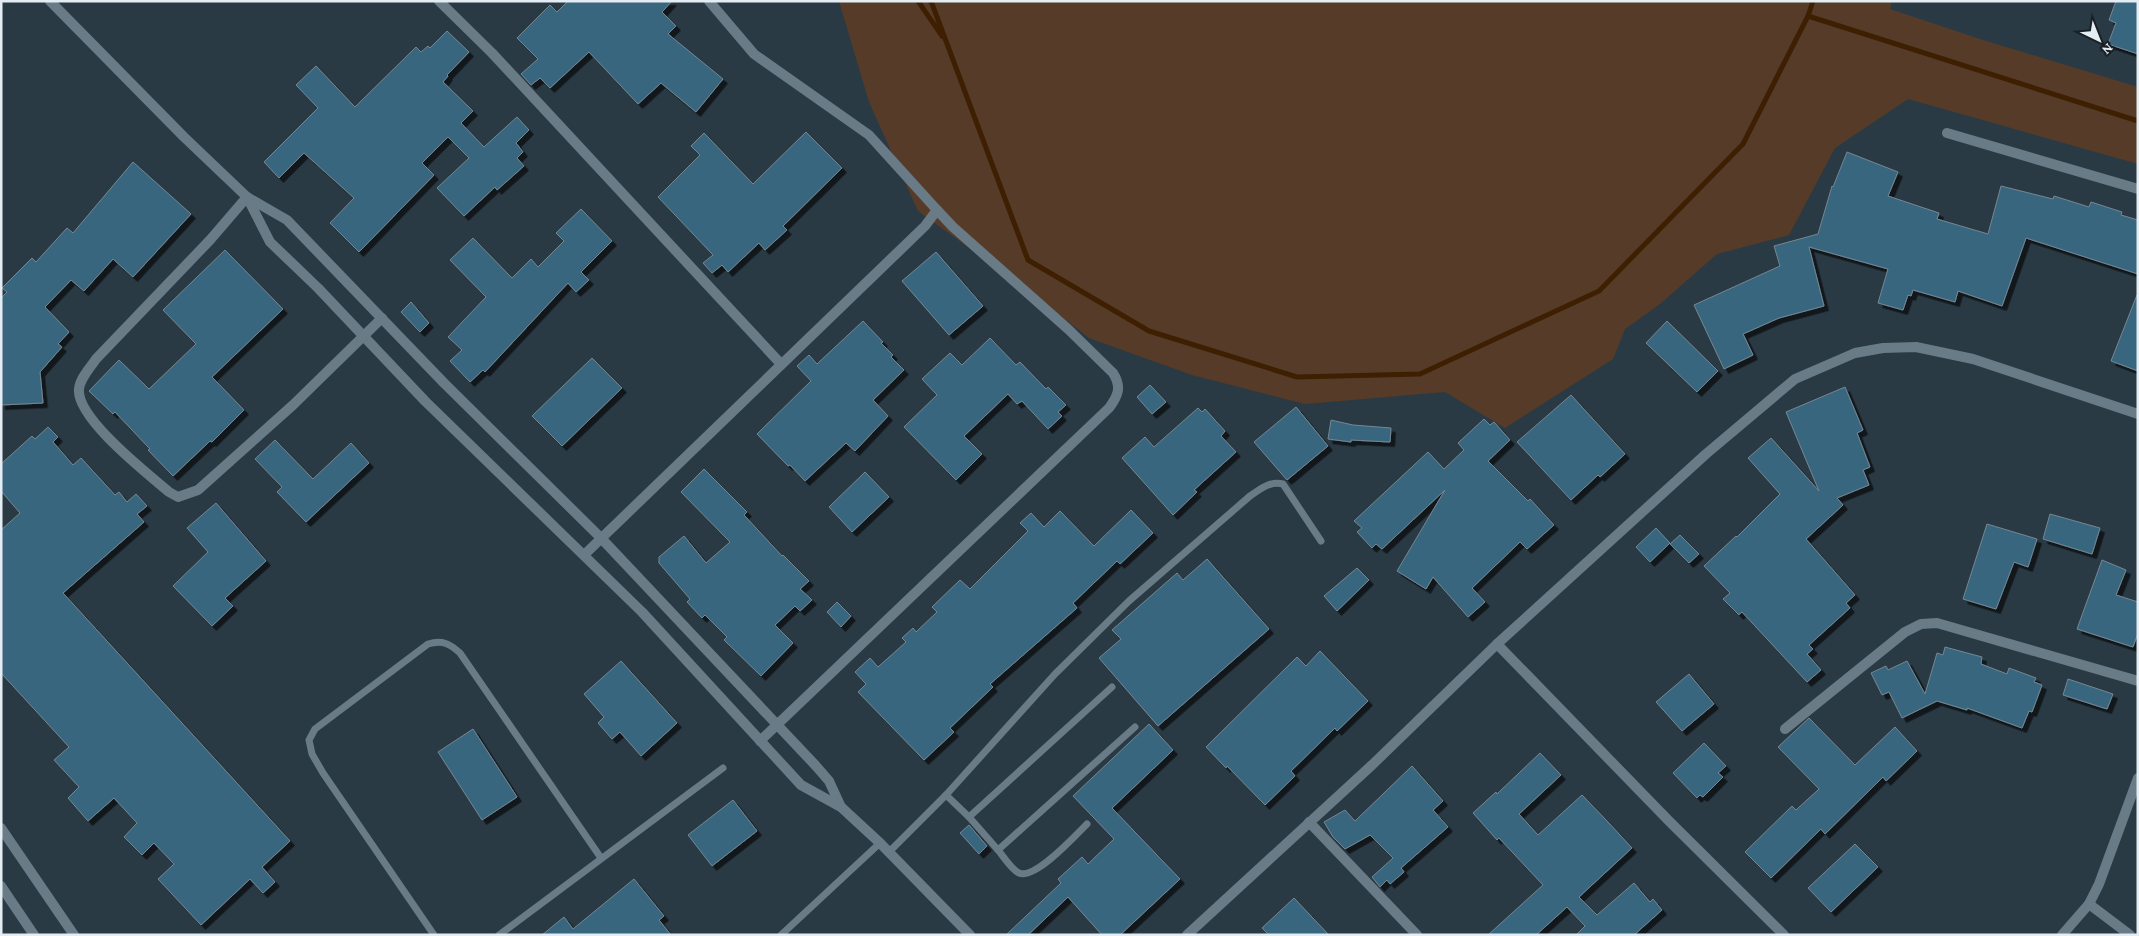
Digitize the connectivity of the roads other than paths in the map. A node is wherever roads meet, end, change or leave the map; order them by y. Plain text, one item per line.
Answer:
1 (50, 1) edge
2 (439, 1) edge
3 (709, 1) edge
4 (1946, 133) dead end
5 (2138, 189) edge
6 (248, 197) junction
7 (937, 210) junction
8 (382, 318) junction
9 (364, 335) junction
10 (781, 364) junction
11 (2138, 414) edge
12 (601, 538) junction
13 (1321, 542) dead end
14 (584, 555) junction
15 (1497, 644) junction
16 (2138, 681) edge
17 (1112, 687) dead end
18 (776, 725) junction
19 (1135, 726) dead end
20 (1785, 729) dead end
21 (760, 742) junction
22 (723, 768) dead end
23 (2138, 778) edge
24 (946, 796) junction
25 (841, 807) junction
26 (969, 817) junction
27 (1309, 822) junction
28 (1087, 824) dead end
29 (1, 828) edge
30 (880, 843) junction
31 (998, 850) junction
32 (888, 853) junction
33 (601, 858) junction
34 (1, 886) edge
35 (2089, 904) junction
36 (34, 935) edge
37 (74, 935) edge
38 (434, 935) edge
39 (499, 935) edge
40 (781, 935) edge
41 (970, 935) edge
42 (1187, 935) edge
43 (1417, 935) edge
44 (1784, 935) edge
45 (2062, 935) edge
46 (2130, 935) edge

1 - 6 street
2 - 10 street
3 - 7 street
4 - 5 street
6 - 8 street
6 - 9 street
6 - 9 street
7 - 10 street
7 - 18 street
8 - 9 street
8 - 12 street
9 - 14 street
10 - 12 street
11 - 15 street
12 - 14 street
12 - 18 street
13 - 24 lane
14 - 21 street
15 - 27 street
15 - 44 street
16 - 20 street
17 - 26 lane
18 - 21 street
18 - 25 street
19 - 31 lane
21 - 25 street
22 - 33 lane
23 - 35 street
24 - 26 lane
24 - 32 lane
25 - 30 street
26 - 31 lane
27 - 42 street
27 - 43 street
28 - 31 lane
29 - 37 street
30 - 32 street
30 - 40 lane
32 - 41 street
33 - 38 lane
33 - 39 lane
34 - 36 street
35 - 45 street
35 - 46 street

